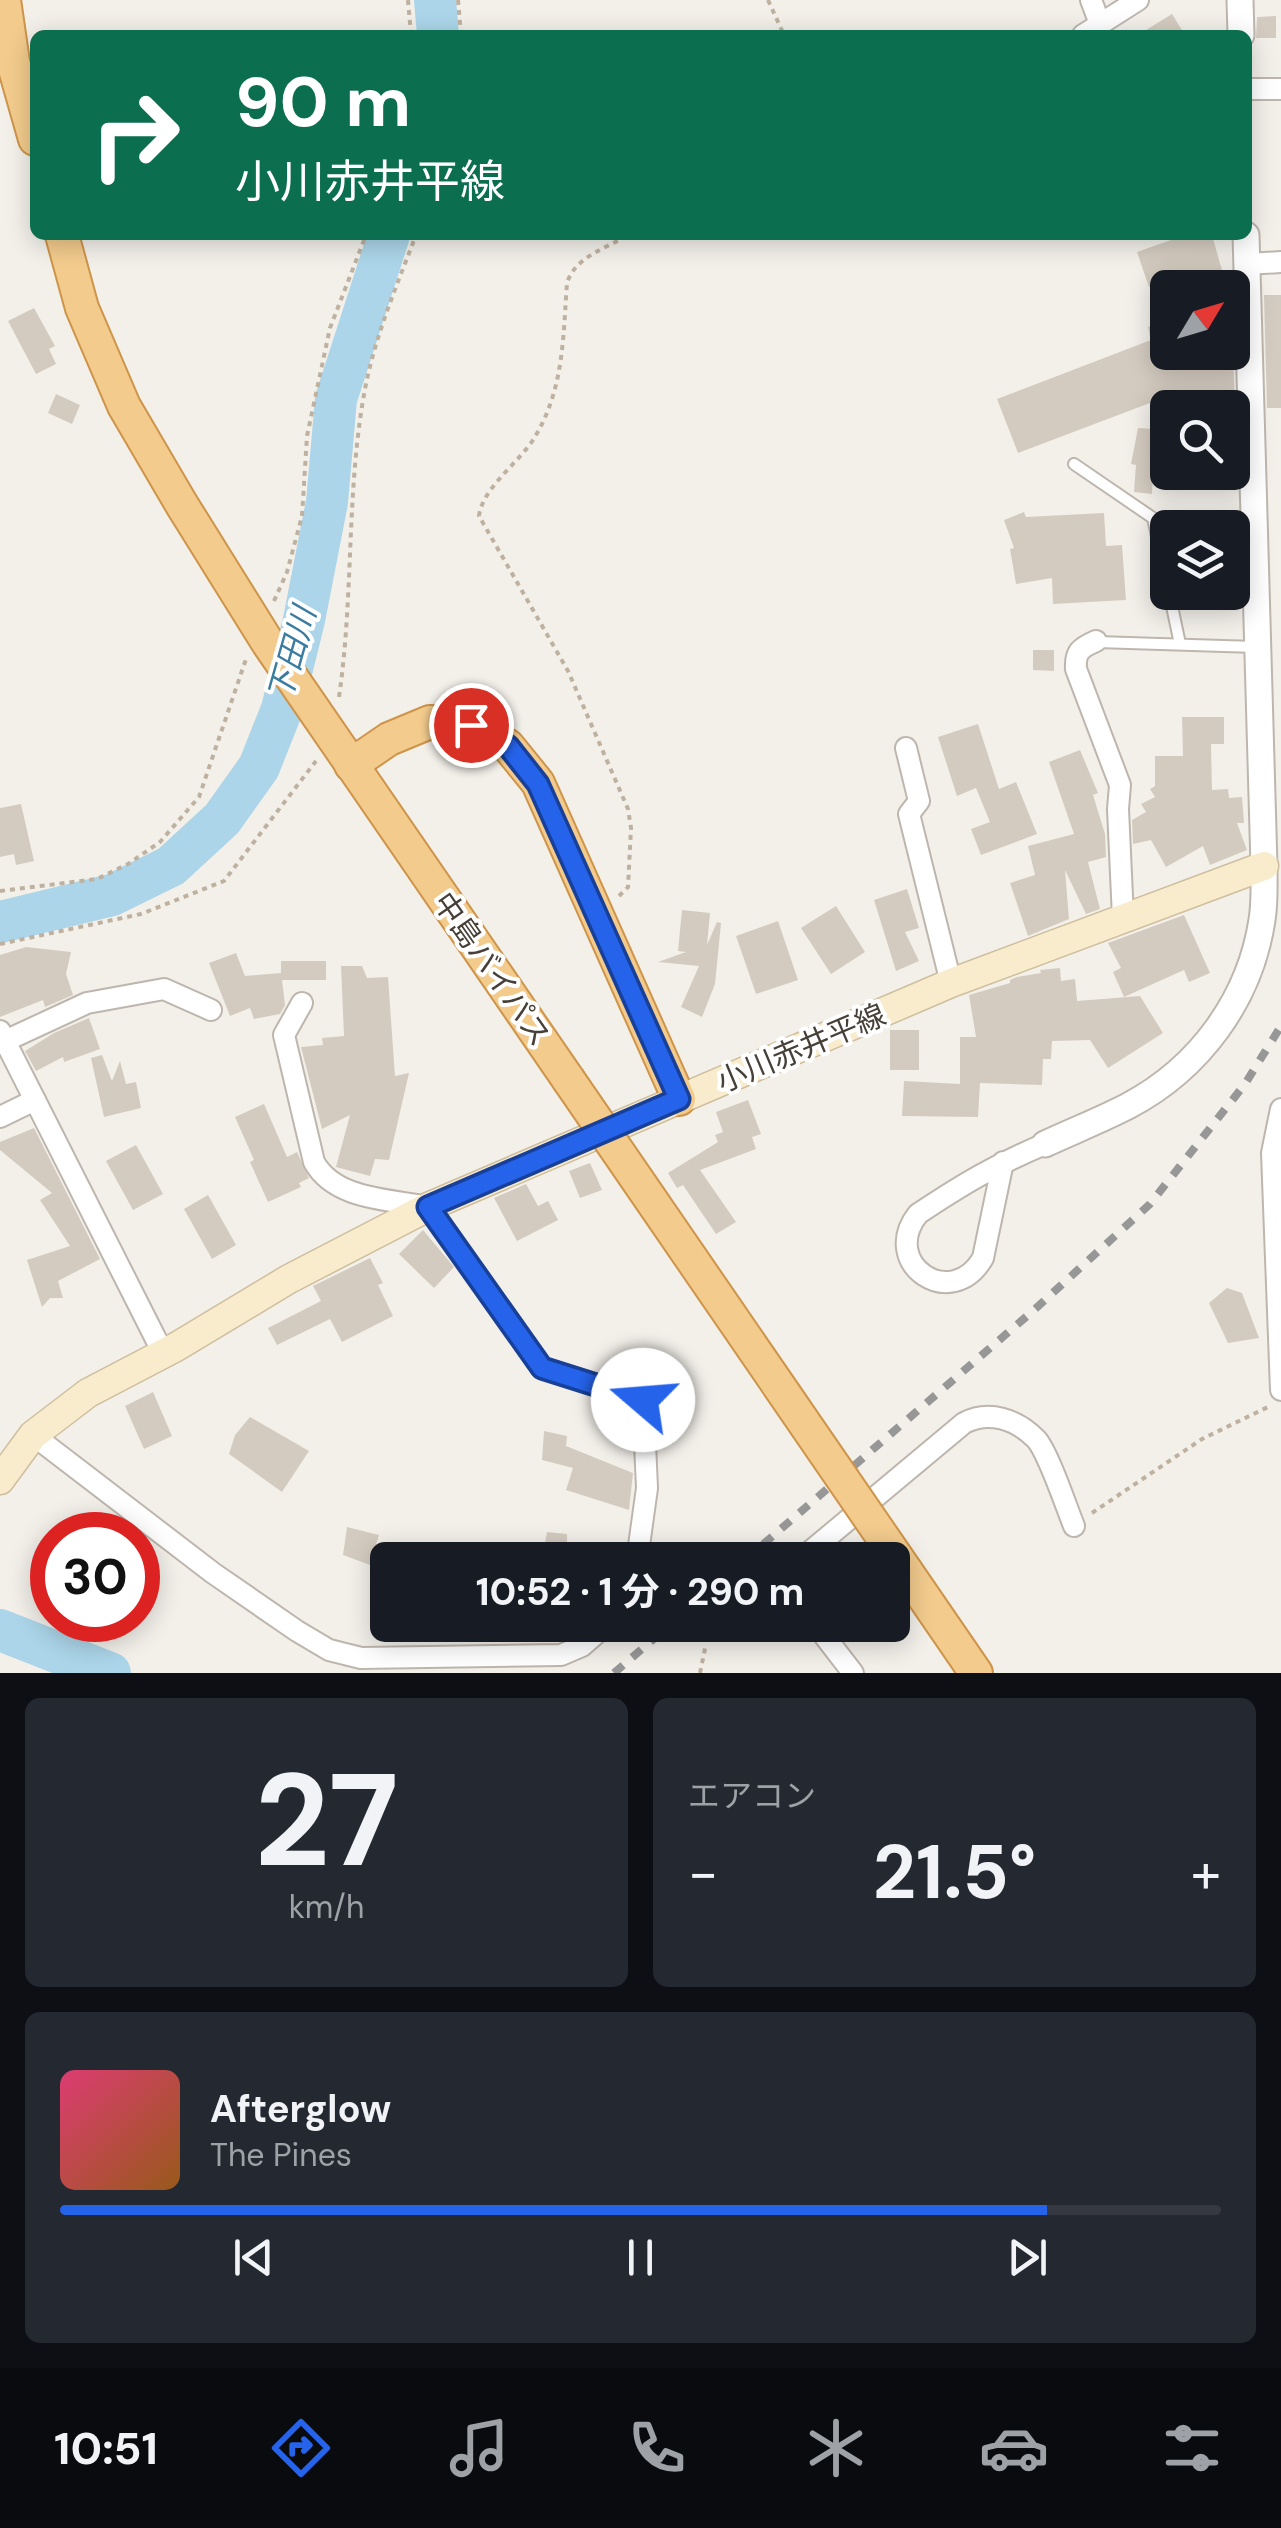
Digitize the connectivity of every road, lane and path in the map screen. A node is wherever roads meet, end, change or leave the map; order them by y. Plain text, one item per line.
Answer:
1 (4, 0) edge
2 (408, 0) edge
3 (458, 0) edge
4 (768, 0) edge
5 (1090, 0) edge
6 (1138, 0) edge
7 (1240, 0) edge
8 (411, 30) edge
9 (461, 30) edge
10 (782, 30) edge
11 (1092, 30) edge
12 (1241, 30) edge
13 (6, 64) edge
14 (1252, 89) edge
15 (1281, 89) edge
16 (30, 127) edge
17 (63, 240) edge
18 (414, 240) edge
19 (620, 240) edge
20 (1246, 240) edge
21 (1281, 262) edge
22 (1247, 264) junction
23 (1074, 464) dead end
24 (1150, 517) edge
25 (1172, 610) edge
26 (1096, 642) joint
27 (1180, 644) junction
28 (1256, 646) junction
29 (906, 748) dead end
30 (342, 751) junction
31 (1273, 865) edge
32 (597, 916) junction
33 (1123, 918) junction
34 (0, 944) edge
35 (951, 984) junction
36 (302, 1003) dead end
37 (211, 1010) dead end
38 (2, 1036) edge
39 (679, 1099) junction
40 (35, 1100) junction
41 (1281, 1110) edge
42 (0, 1116) edge
43 (1045, 1144) joint
44 (1003, 1162) junction
45 (428, 1207) junction
46 (163, 1353) junction
47 (1281, 1390) edge
48 (1281, 1400) edge
49 (33, 1436) junction
50 (0, 1480) edge
51 (1074, 1526) joint
52 (640, 1542) edge
53 (822, 1542) edge
54 (587, 1642) edge
55 (829, 1642) edge
56 (853, 1673) edge
57 (976, 1673) edge

1 - 13 highway
2 - 8 path
3 - 9 path
4 - 10 path
5 - 11 street
6 - 11 street
7 - 12 street
13 - 16 highway
14 - 15 street
17 - 30 highway, 中島バイパス
18 - 30 path
19 - 32 path
20 - 22 street
21 - 22 street
22 - 28 street
23 - 24 lane
25 - 27 lane
26 - 27 lane
26 - 33 street
27 - 28 lane
28 - 31 street
29 - 35 street
30 - 32 highway
30 - 34 path
30 - 57 highway, 中島バイパス, bridge
31 - 33 main road, 小川赤井平線
31 - 43 street
32 - 39 highway
33 - 35 main road, 小川赤井平線
35 - 39 main road, 小川赤井平線
36 - 45 street
37 - 38 street
38 - 40 street
39 - 45 main road, 小川赤井平線
40 - 42 street
40 - 46 street
41 - 47 street
43 - 44 street
44 - 44 street
45 - 46 main road, 小川赤井平線
45 - 52 street
46 - 49 main road, 小川赤井平線
48 - 51 path
49 - 50 main road, 小川赤井平線
49 - 54 street
51 - 53 street
55 - 56 street

